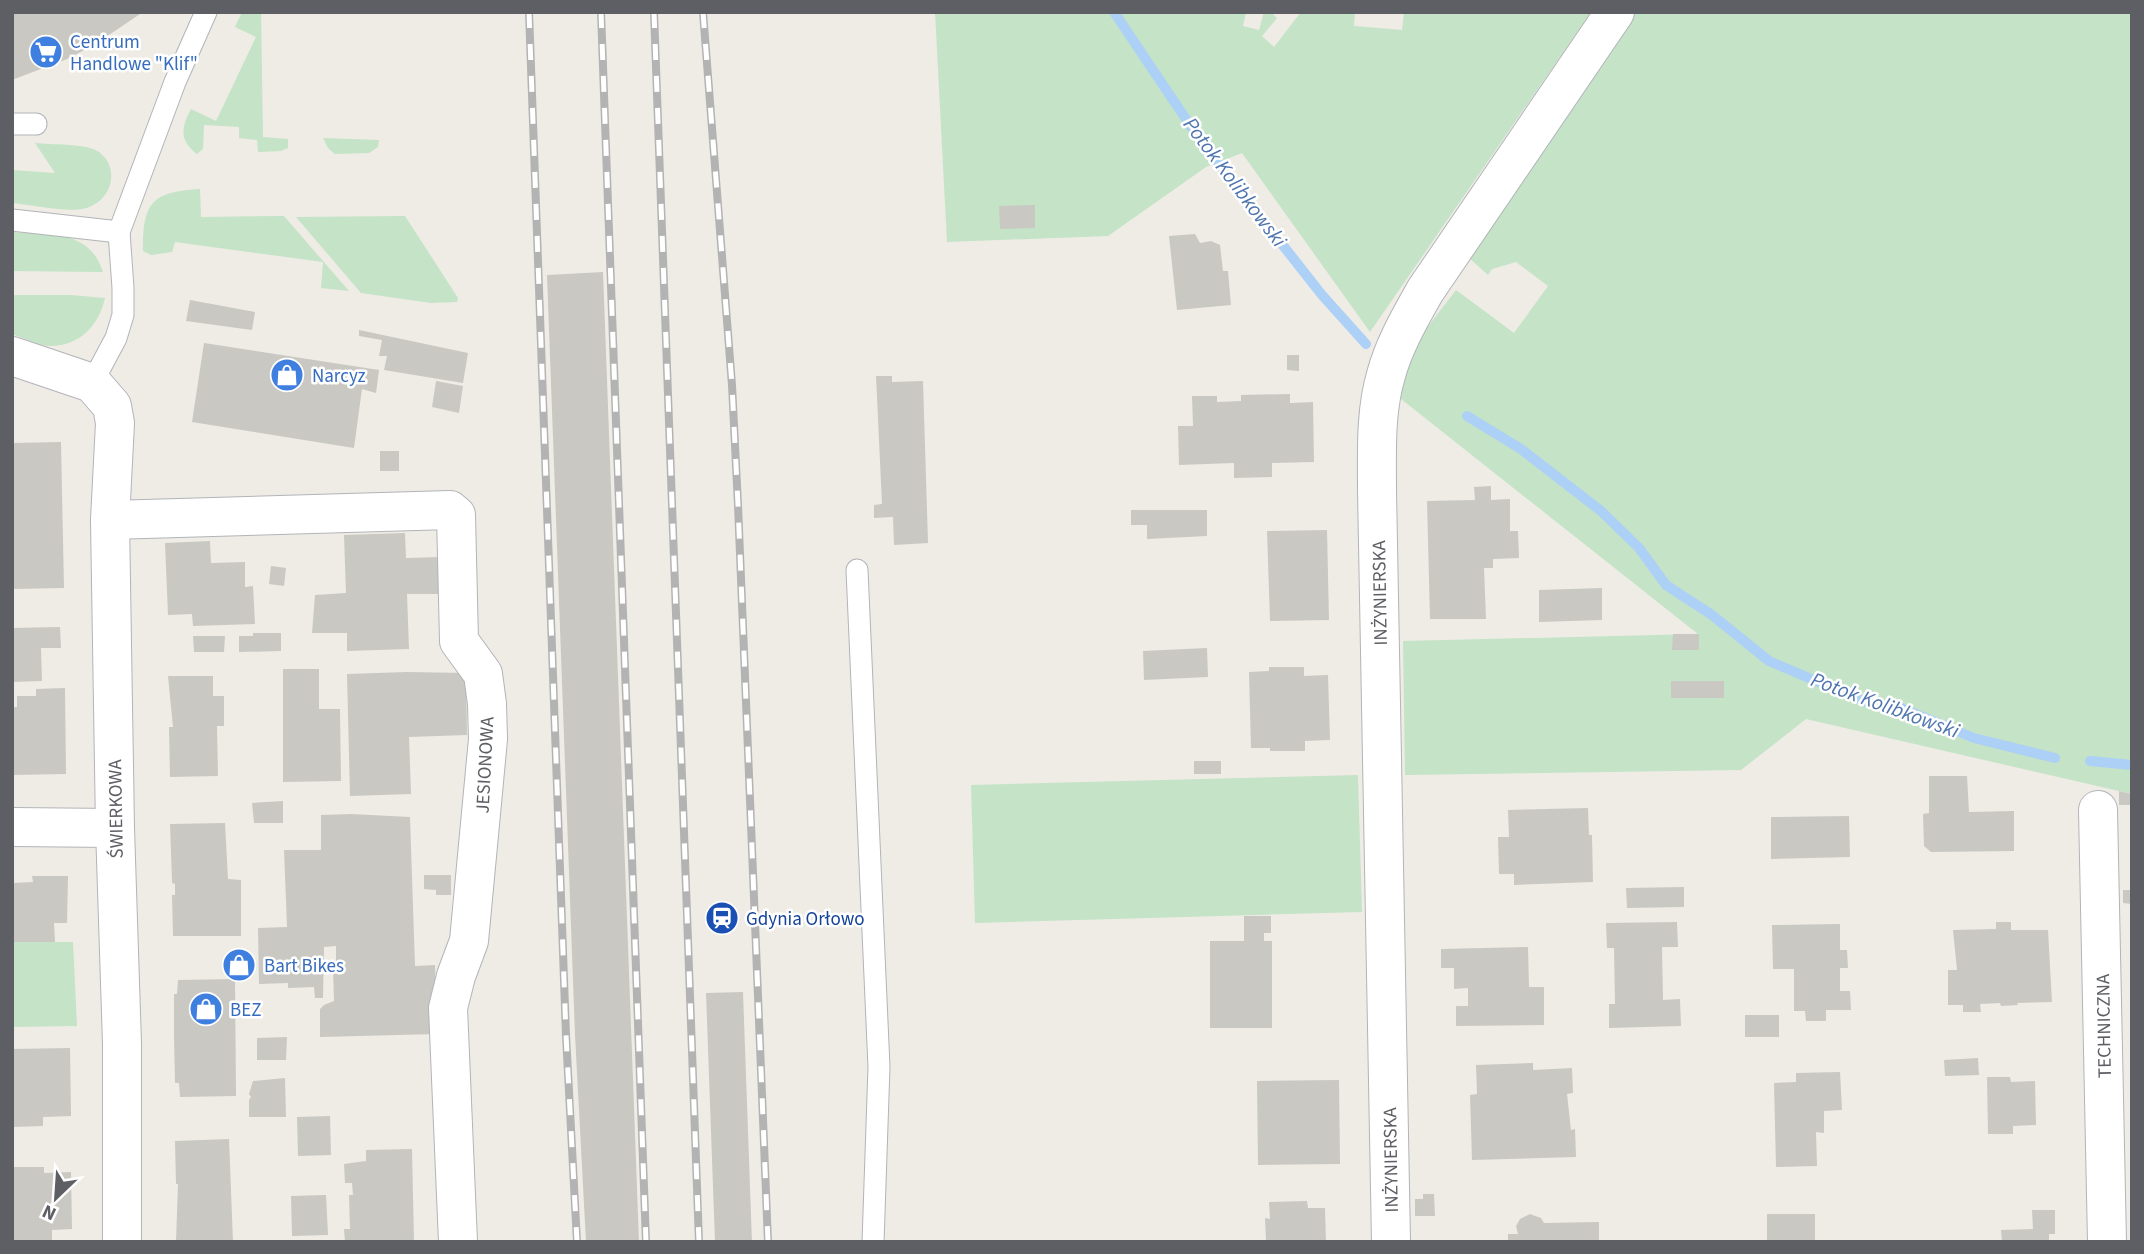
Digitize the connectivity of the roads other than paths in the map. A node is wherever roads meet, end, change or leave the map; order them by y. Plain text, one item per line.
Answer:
1 (206, 12) edge
2 (1615, 12) edge
3 (12, 124) edge
4 (36, 124) dead end
5 (12, 220) edge
6 (119, 232) junction
7 (12, 356) edge
8 (92, 383) junction
9 (110, 520) junction
10 (857, 570) dead end
11 (2098, 810) dead end
12 (12, 827) edge
13 (115, 828) junction
14 (122, 1242) edge
15 (458, 1242) edge
16 (873, 1242) edge
17 (1391, 1242) edge
18 (2106, 1242) edge

1 - 6 lane
2 - 17 street, INŻYNIERSKA
3 - 4 lane
5 - 6 lane
6 - 8 lane
7 - 8 street
8 - 9 street, ŚWIERKOWA
9 - 13 street, ŚWIERKOWA
9 - 15 street, JESIONOWA
10 - 16 lane
11 - 18 street, TECHNICZNA
12 - 13 street
13 - 14 street, ŚWIERKOWA

